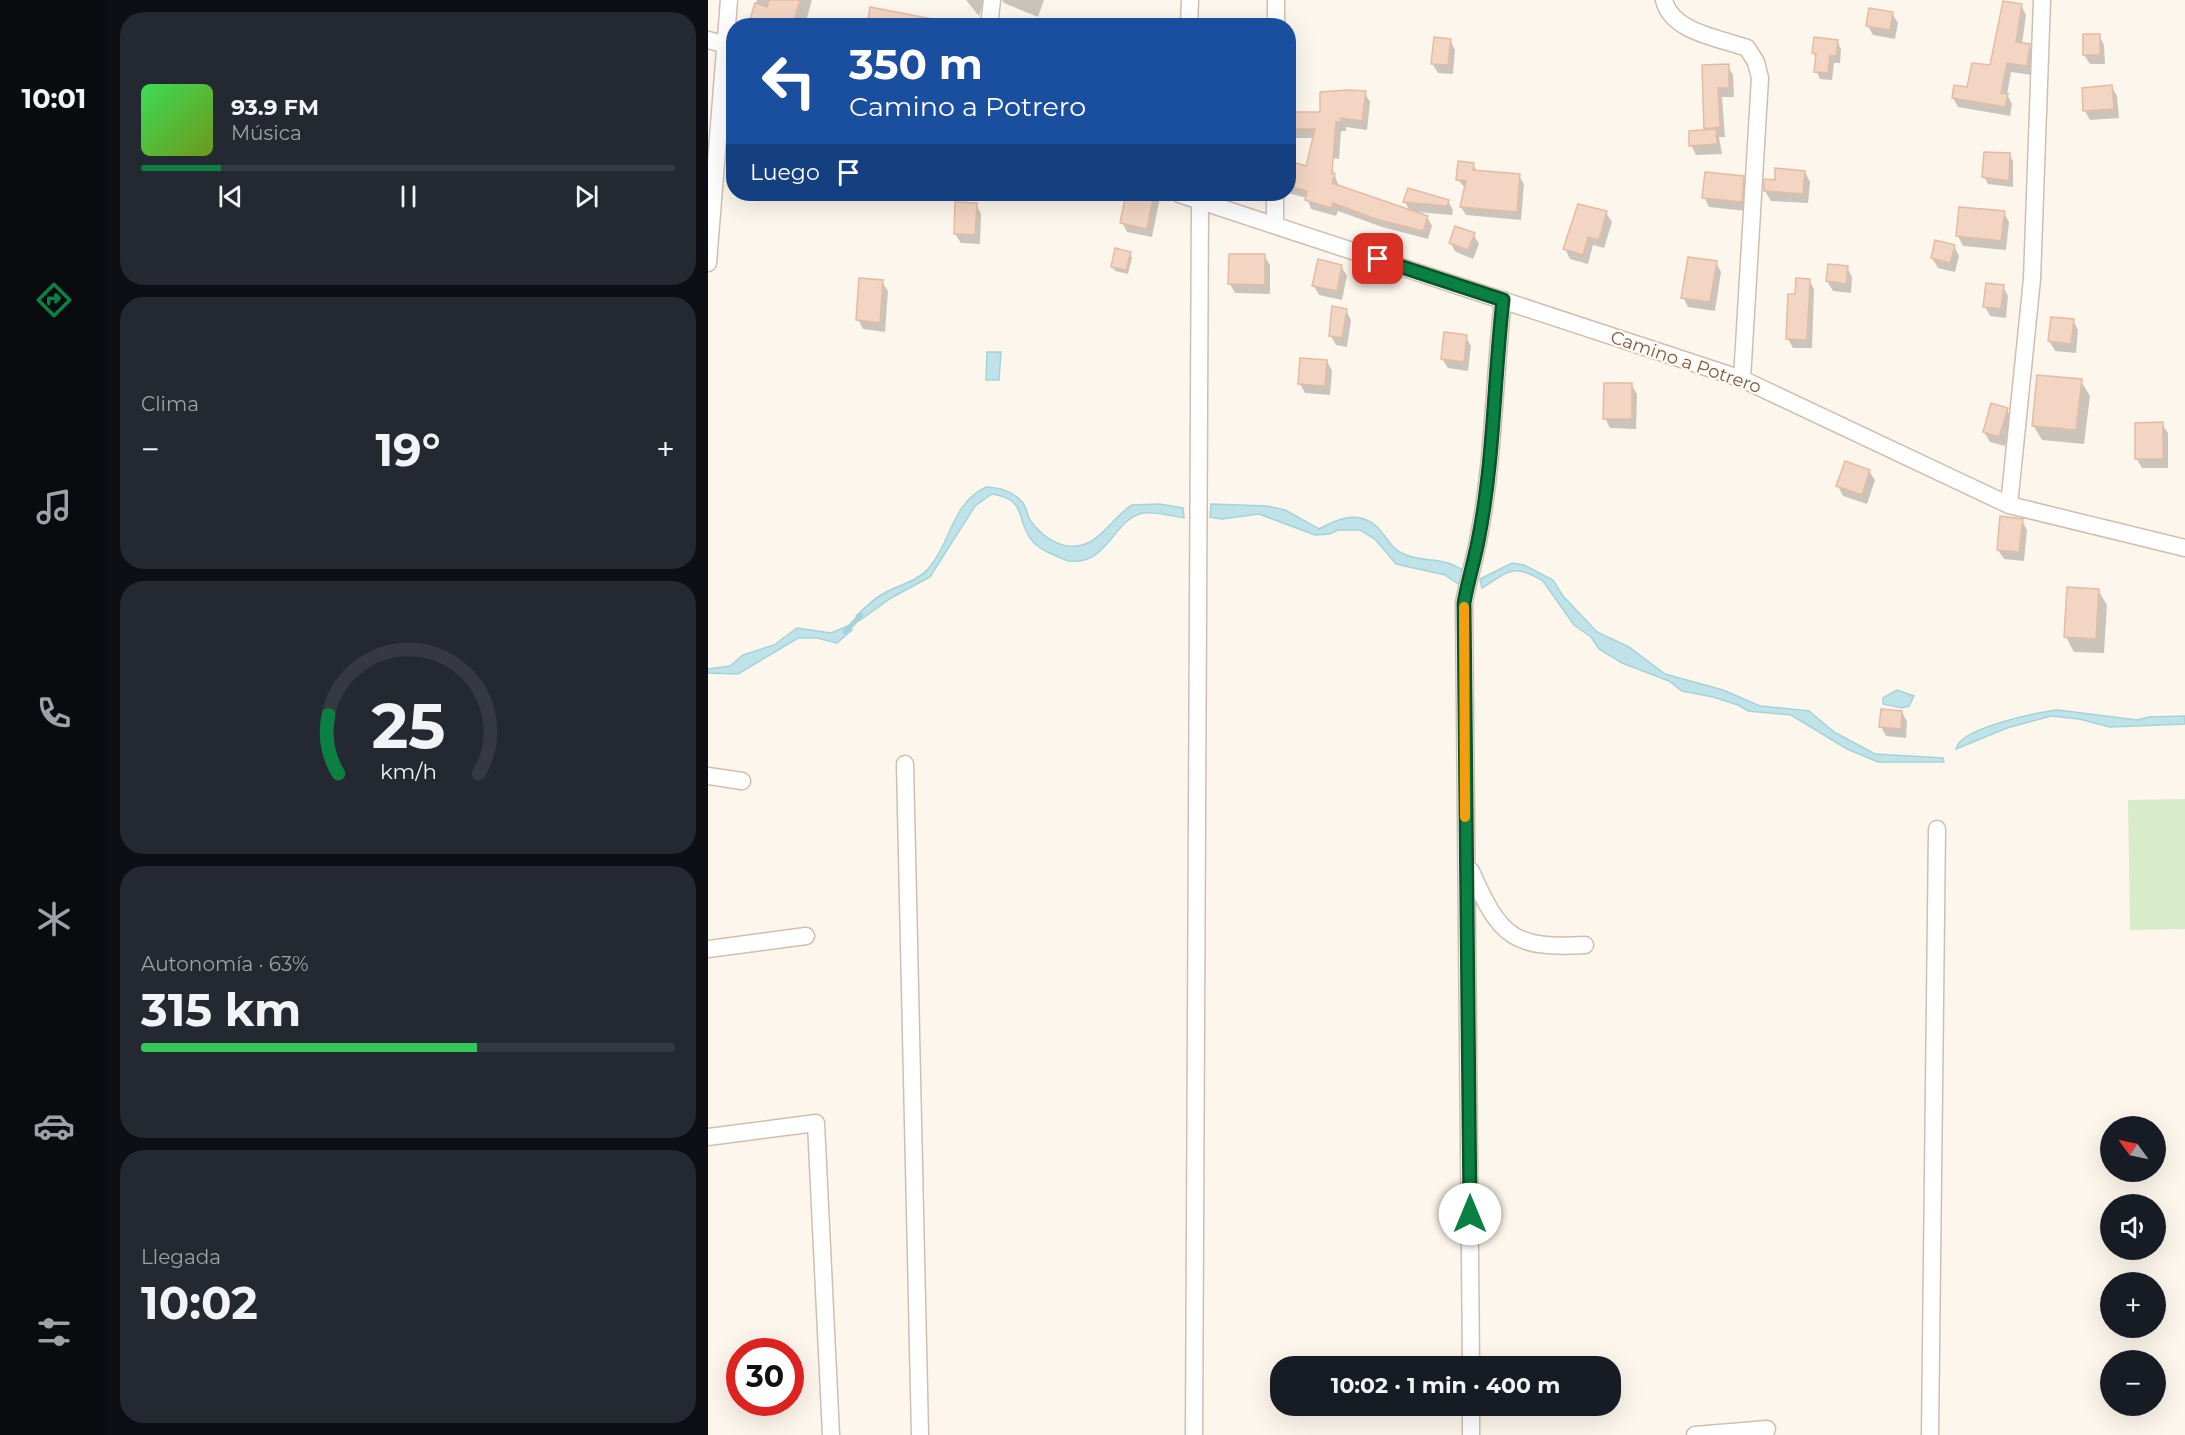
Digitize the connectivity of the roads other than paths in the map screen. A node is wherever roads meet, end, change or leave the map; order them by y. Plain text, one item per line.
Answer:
1 (729, 0) edge
2 (992, 0) edge
3 (1190, 0) edge
4 (1276, 0) edge
5 (1664, 0) edge
6 (2042, 0) edge
7 (729, 18) edge
8 (990, 18) edge
9 (1189, 18) edge
10 (1276, 18) edge
11 (708, 40) edge
12 (726, 45) edge
13 (726, 85) edge
14 (1187, 201) edge
15 (1202, 201) edge
16 (1275, 201) edge
17 (1275, 225) junction
18 (708, 263) edge
19 (1503, 300) junction
20 (1742, 379) junction
21 (2009, 505) junction
22 (2185, 548) edge
23 (904, 764) dead end
24 (708, 776) edge
25 (742, 781) dead end
26 (1937, 829) dead end
27 (1467, 862) junction
28 (806, 936) dead end
29 (1585, 945) dead end
30 (708, 949) edge
31 (708, 1137) edge
32 (1471, 1356) edge
33 (1930, 1409) junction
34 (1471, 1416) edge
35 (1767, 1429) dead end
36 (831, 1435) edge
37 (920, 1435) edge
38 (1194, 1435) edge
39 (1471, 1435) edge
40 (1695, 1435) edge
41 (1917, 1435) edge
42 (1930, 1435) edge

1 - 7 street
2 - 8 street
3 - 9 street
4 - 10 street
5 - 20 street
6 - 21 street
11 - 12 street
13 - 18 street
14 - 38 street
15 - 17 street, Camino a Potrero
16 - 17 street
17 - 19 street, Camino a Potrero
19 - 20 street, Camino a Potrero
19 - 27 street
20 - 21 street, Camino a Potrero
21 - 22 street, Camino a Potrero
23 - 37 street
24 - 25 street
26 - 33 street
27 - 29 street
27 - 32 street
28 - 30 street
31 - 36 street
33 - 41 street
33 - 42 street
34 - 39 street
35 - 40 street

